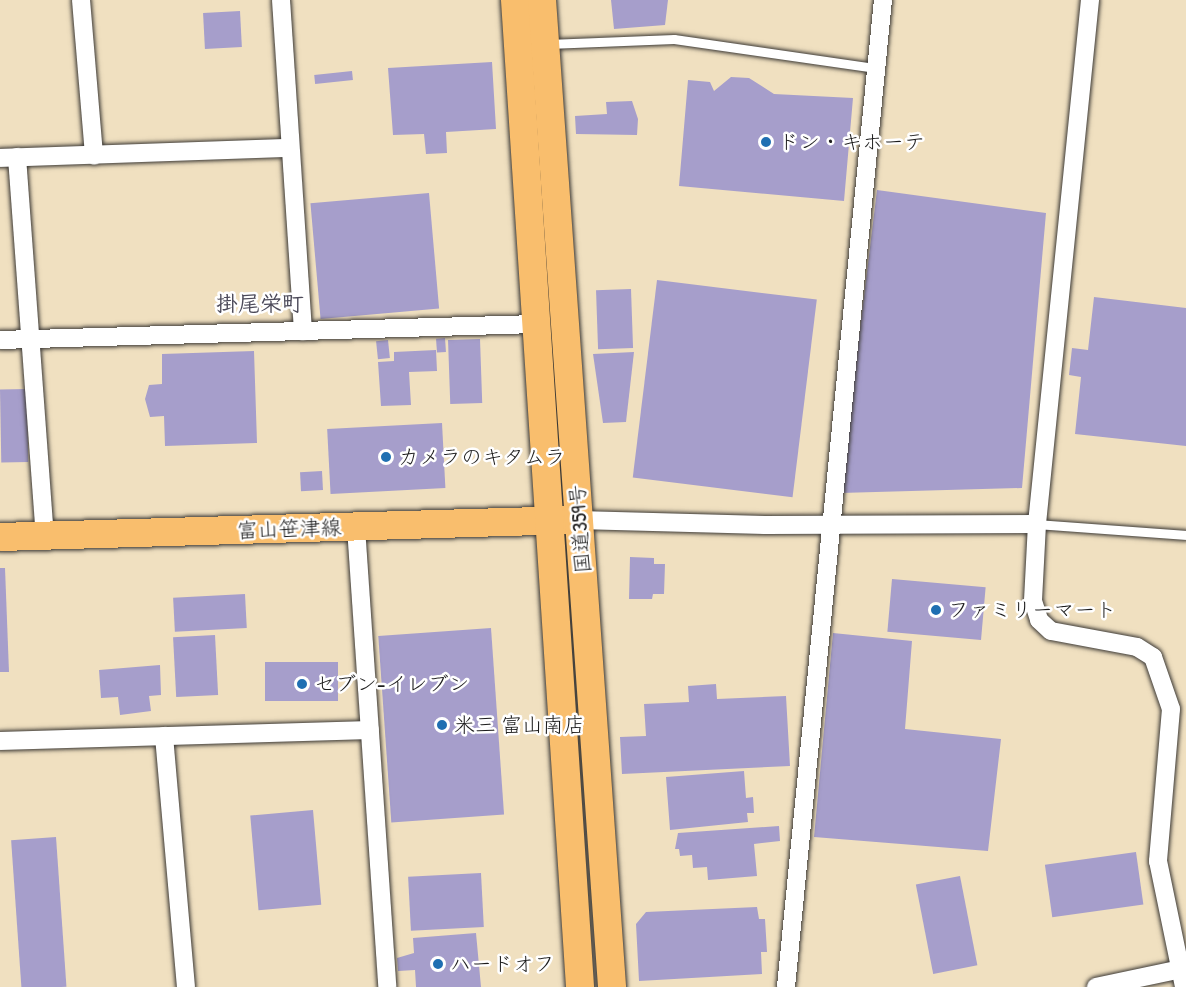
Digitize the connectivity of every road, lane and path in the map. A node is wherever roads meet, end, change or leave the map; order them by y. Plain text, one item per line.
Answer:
1 (81, 0) edge
2 (281, 0) edge
3 (515, 0) edge
4 (542, 0) edge
5 (883, 0) edge
6 (1090, 0) edge
7 (545, 45) junction
8 (876, 68) junction
9 (290, 148) junction
10 (94, 155) junction
11 (8, 158) edge
12 (536, 324) junction
13 (303, 331) junction
14 (31, 339) junction
15 (0, 340) edge
16 (547, 520) junction
17 (578, 520) junction
18 (830, 524) junction
19 (1037, 524) junction
20 (356, 527) junction
21 (1186, 535) edge
22 (45, 536) junction
23 (0, 537) edge
24 (370, 730) junction
25 (164, 736) junction
26 (0, 741) edge
27 (1183, 975) edge
28 (186, 987) edge
29 (387, 987) edge
30 (580, 987) edge
31 (612, 987) edge
32 (786, 987) edge
33 (1096, 987) edge

1 - 10 street
2 - 9 street
3 - 12 main road, 国道359号
4 - 7 main road, 国道359号
5 - 8 street
6 - 19 street
7 - 8 lane
7 - 17 main road, 国道359号
8 - 18 street
9 - 10 street
9 - 13 street
10 - 11 street
11 - 14 street
12 - 13 street
12 - 16 main road, 国道359号
13 - 14 street
14 - 15 street
14 - 22 street
16 - 17 main road, 富山笹津線
16 - 20 main road, 富山笹津線
16 - 30 main road, 国道359号
17 - 18 street
17 - 31 main road, 国道359号
18 - 19 street
18 - 32 street
19 - 21 lane
19 - 27 street
20 - 22 main road, 富山笹津線
20 - 24 street
22 - 23 main road, 富山笹津線
24 - 25 street
24 - 29 street
25 - 26 street
25 - 28 street
27 - 33 street

